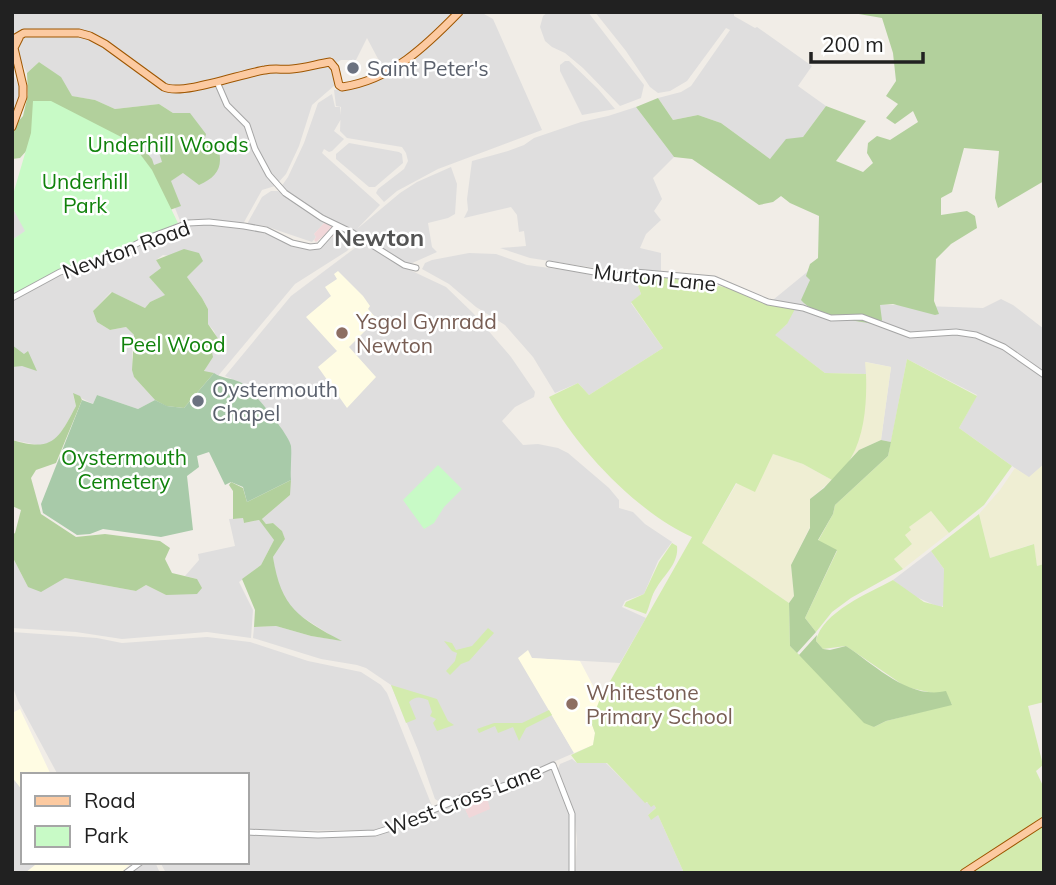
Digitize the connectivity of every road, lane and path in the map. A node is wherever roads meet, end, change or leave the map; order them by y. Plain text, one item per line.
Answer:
1 (459, 12) edge
2 (36, 33) junction
3 (12, 40) edge
4 (14, 58) edge
5 (217, 82) junction
6 (12, 127) edge
7 (337, 226) junction
8 (549, 264) dead end
9 (416, 268) dead end
10 (12, 298) edge
11 (1044, 375) edge
12 (1044, 821) edge
13 (248, 832) edge
14 (572, 873) edge
15 (964, 873) edge

1 - 5 main road
2 - 3 main road
2 - 4 main road
2 - 5 main road
4 - 6 main road
5 - 7 street
7 - 9 street
7 - 10 street, Newton Road
8 - 11 street, Murton Lane
12 - 15 main road
13 - 14 street, West Cross Lane

